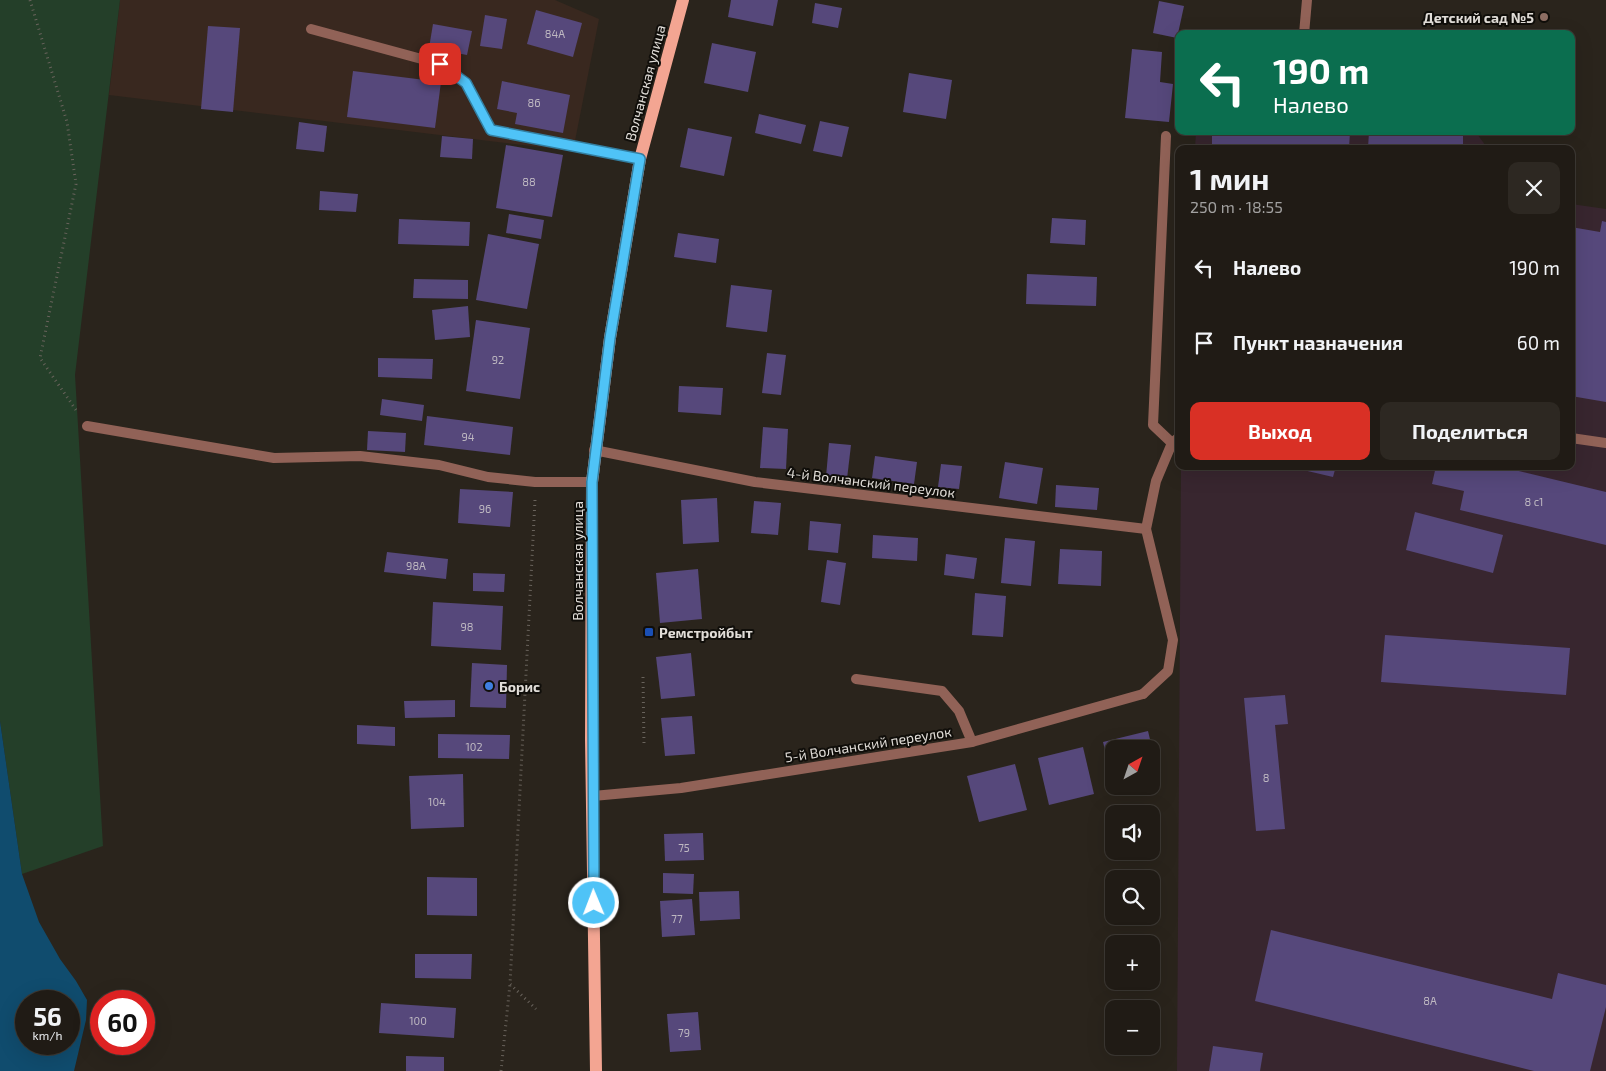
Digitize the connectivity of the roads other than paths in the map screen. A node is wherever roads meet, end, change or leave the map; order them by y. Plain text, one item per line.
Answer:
1 (683, 0) edge
2 (1307, 0) edge
3 (311, 29) dead end
4 (1304, 30) edge
5 (1166, 136) dead end
6 (640, 159) junction
7 (87, 426) road end
8 (1575, 439) edge
9 (1175, 440) edge
10 (1606, 443) edge
11 (594, 450) junction
12 (592, 482) junction
13 (1146, 529) junction
14 (856, 679) dead end
15 (972, 742) junction
16 (592, 796) junction
17 (596, 1071) edge

1 - 6 main road, Волчанская улица
2 - 4 street
3 - 6 street
5 - 9 street
6 - 11 main road, Волчанская улица
7 - 12 street
8 - 10 street
9 - 13 street
11 - 12 main road, Волчанская улица
11 - 13 street, 4-й Волчанский переулок
12 - 16 main road, Волчанская улица
13 - 15 street, 5-й Волчанский переулок
14 - 15 street
15 - 16 street, 5-й Волчанский переулок
16 - 17 main road, Волчанская улица

